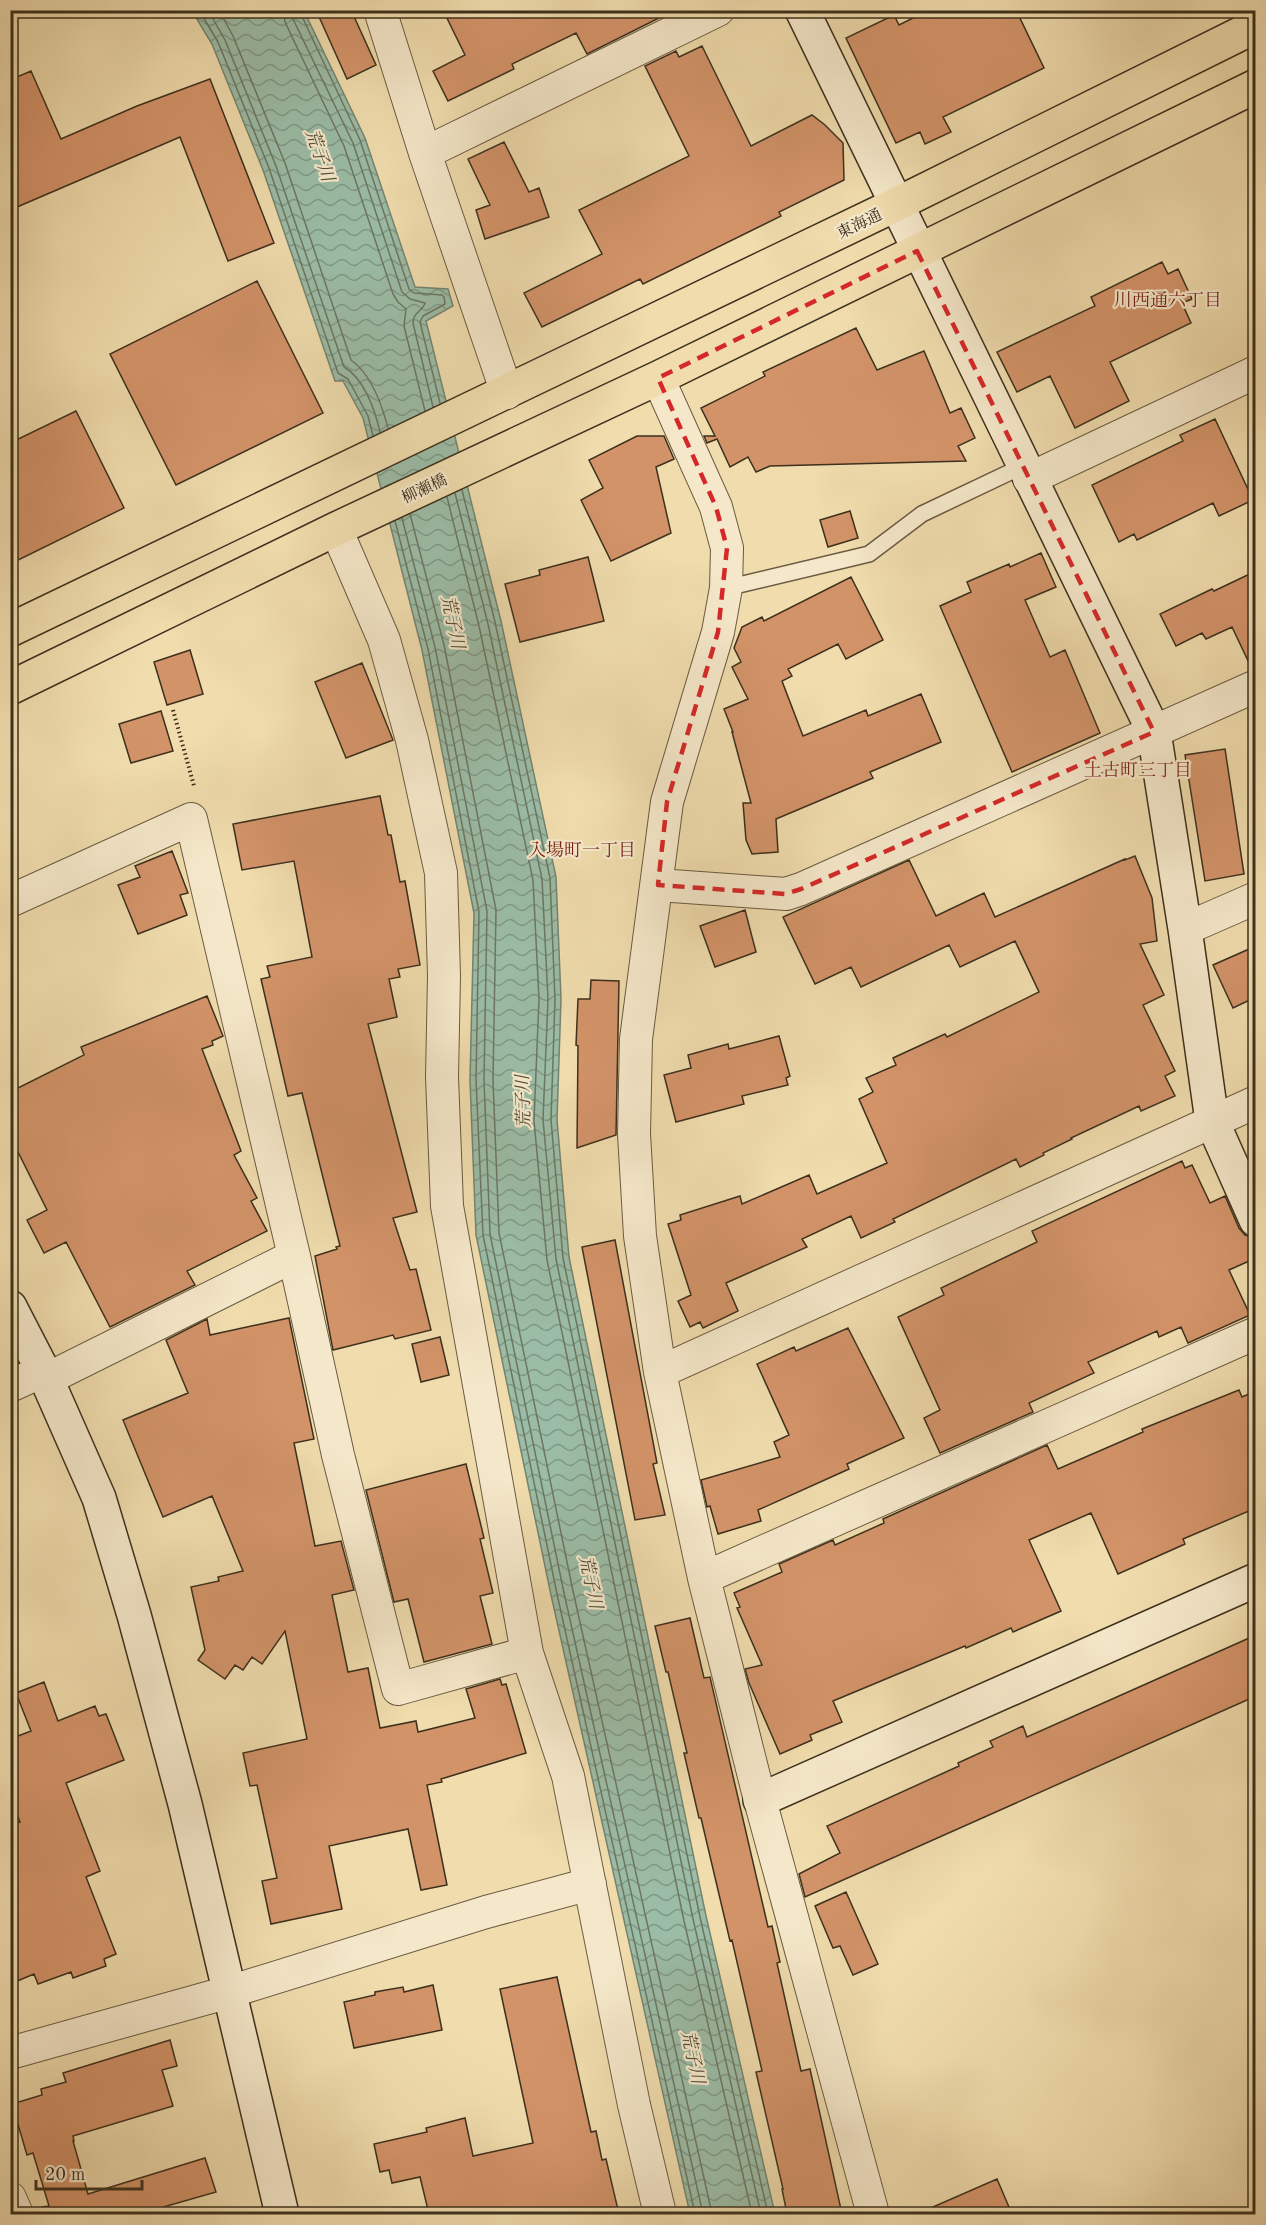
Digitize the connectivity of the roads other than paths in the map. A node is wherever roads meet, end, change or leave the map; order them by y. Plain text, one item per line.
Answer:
1 (380, 10) edge
2 (718, 10) edge
3 (802, 10) edge
4 (1256, 26) edge
5 (1256, 86) edge
6 (425, 153) junction
7 (895, 205) junction
8 (917, 251) junction
9 (1256, 372) edge
10 (657, 378) junction
11 (507, 393) junction
12 (1026, 473) junction
13 (336, 529) junction
14 (726, 588) junction
15 (10, 630) edge
16 (1256, 686) edge
17 (10, 688) edge
18 (1154, 732) junction
19 (658, 885) junction
20 (1256, 898) edge
21 (10, 901) edge
22 (1185, 929) junction
23 (1256, 1102) edge
24 (1212, 1121) junction
25 (1256, 1221) edge
26 (294, 1256) junction
27 (10, 1307) edge
28 (1256, 1333) edge
29 (660, 1372) junction
30 (45, 1375) junction
31 (10, 1386) edge
32 (704, 1578) junction
33 (1256, 1580) edge
34 (527, 1653) junction
35 (760, 1800) junction
36 (590, 1884) junction
37 (229, 1992) junction
38 (10, 2053) edge
39 (10, 2198) edge
40 (17, 2214) edge
41 (282, 2214) edge
42 (660, 2214) edge
43 (873, 2214) edge

1 - 6 street
2 - 6 street
3 - 7 street
4 - 7 main road, 東海通
5 - 8 main road
6 - 11 street
7 - 8 street
7 - 11 main road, 東海通
8 - 10 main road
8 - 12 street
9 - 12 street
10 - 13 main road, 柳瀬橋
10 - 14 street
11 - 15 main road, 東海通
12 - 14 lane
12 - 18 street
13 - 17 main road, 柳瀬橋
13 - 34 street
14 - 19 street
16 - 18 street
18 - 19 street
18 - 22 street
19 - 29 street
20 - 22 street
21 - 26 street
22 - 24 street
23 - 24 street
24 - 25 street
24 - 29 street
26 - 30 street
26 - 34 street
27 - 30 street
28 - 32 street
29 - 32 street
30 - 31 street
30 - 37 street
32 - 35 street
33 - 35 street
34 - 36 street
35 - 43 street
36 - 37 street
36 - 42 street
37 - 38 street
37 - 41 street
39 - 40 street

